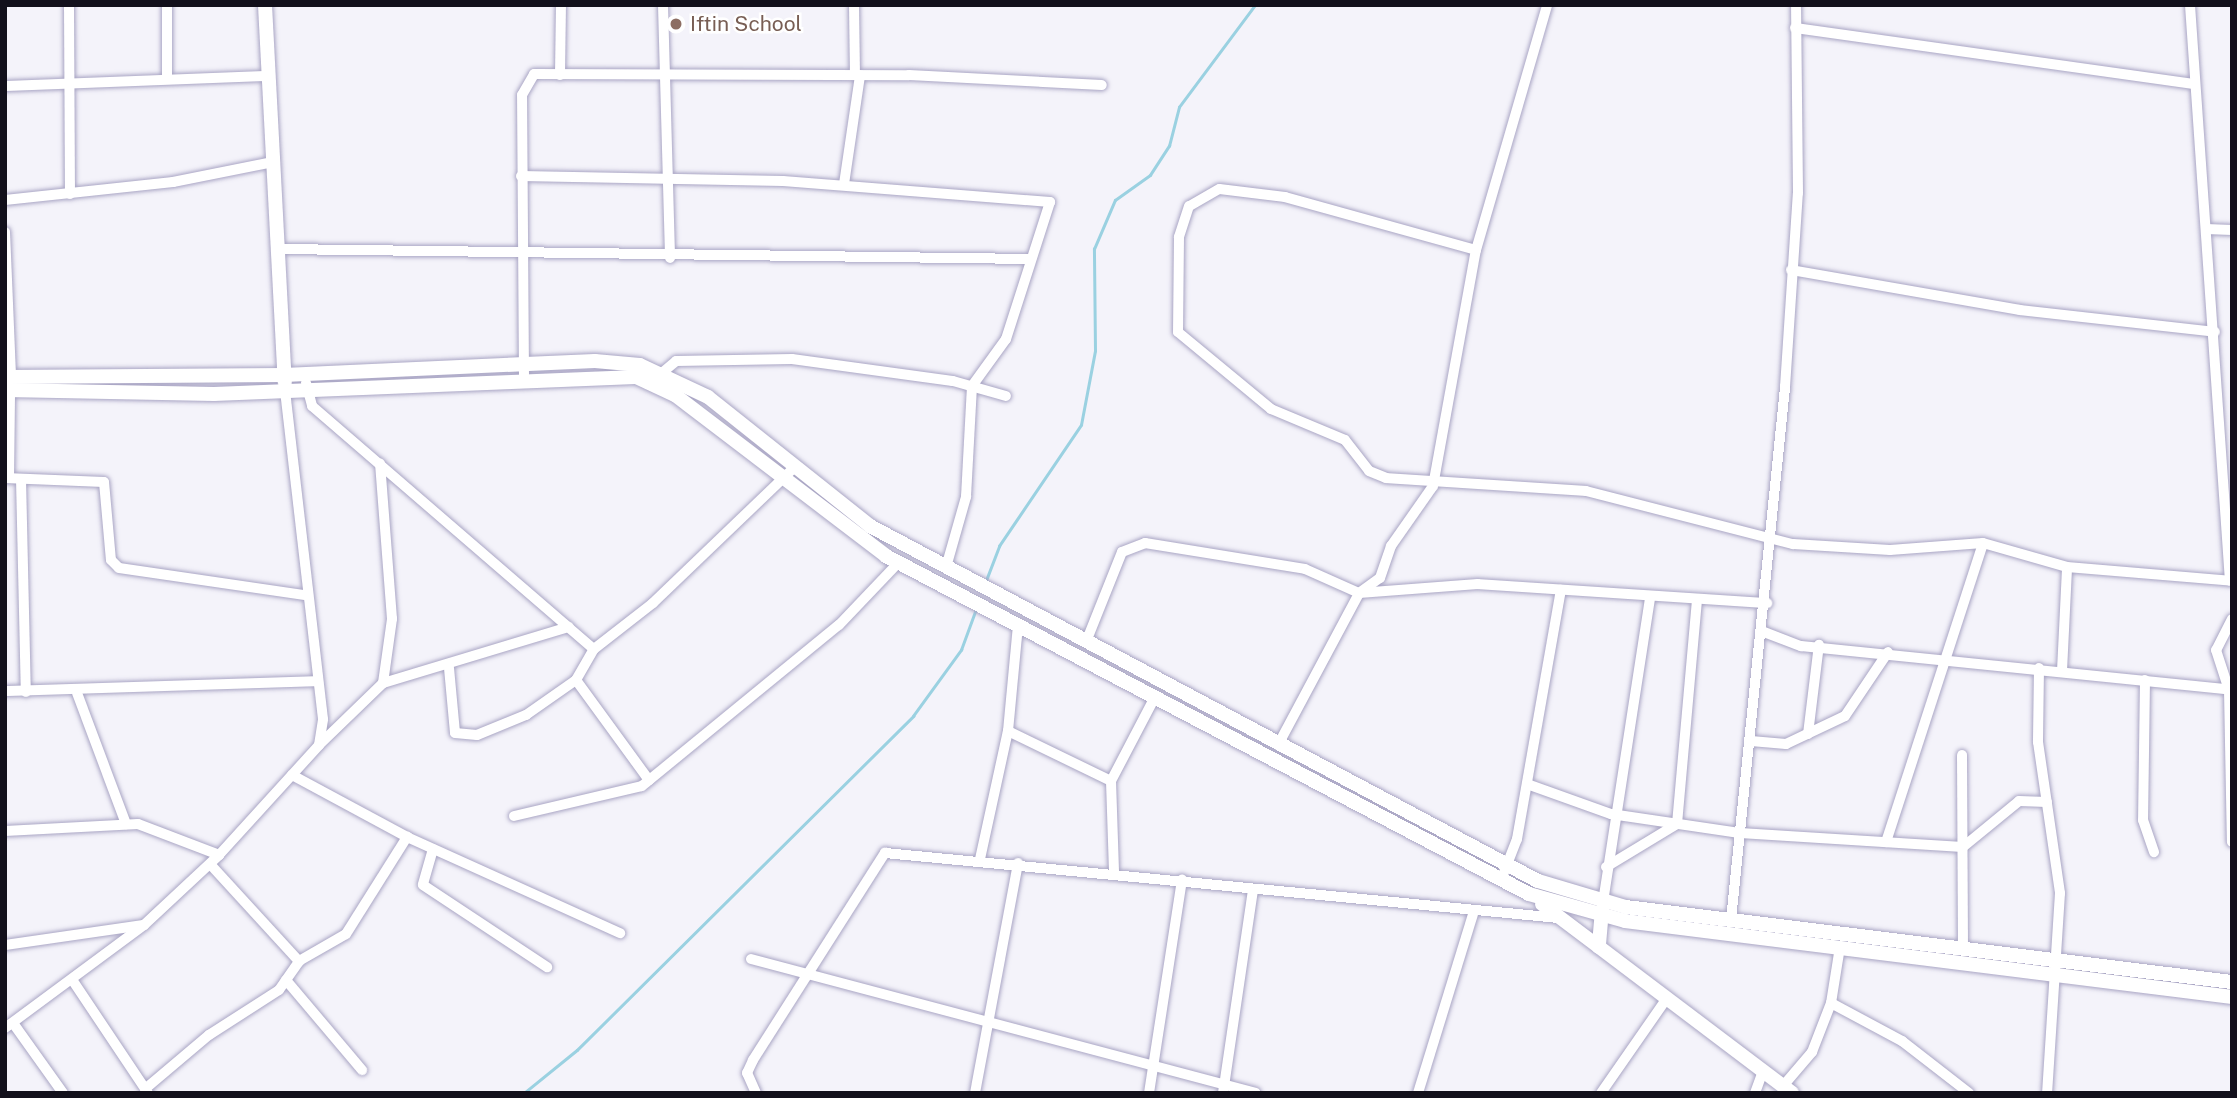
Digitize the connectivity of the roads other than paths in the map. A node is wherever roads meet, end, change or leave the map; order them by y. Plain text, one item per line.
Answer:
1 (69, 5) edge
2 (167, 5) edge
3 (265, 5) edge
4 (561, 5) edge
5 (663, 5) edge
6 (854, 5) edge
7 (1546, 5) edge
8 (1796, 5) edge
9 (2190, 5) edge
10 (1794, 27) junction
11 (561, 75) junction
12 (664, 75) junction
13 (857, 75) junction
14 (266, 76) junction
15 (167, 79) junction
16 (67, 84) junction
17 (2194, 84) junction
18 (1102, 85) dead end
19 (5, 86) edge
20 (273, 162) junction
21 (521, 176) junction
22 (668, 179) junction
23 (844, 184) junction
24 (69, 194) junction
25 (5, 200) edge
26 (2206, 229) junction
27 (2232, 230) edge
28 (5, 232) edge
29 (279, 249) junction
30 (1476, 250) junction
31 (522, 253) junction
32 (670, 258) junction
33 (1028, 259) junction
34 (1790, 270) junction
35 (2215, 332) junction
36 (524, 371) junction
37 (663, 372) junction
38 (305, 374) junction
39 (284, 375) junction
40 (8, 384) edge
41 (972, 386) junction
42 (307, 389) junction
43 (285, 390) junction
44 (1006, 396) dead end
45 (2226, 409) edge
46 (380, 463) junction
47 (795, 467) junction
48 (12, 478) edge
49 (783, 480) junction
50 (1433, 486) junction
51 (1769, 539) junction
52 (1983, 543) junction
53 (898, 563) junction
54 (2067, 567) junction
55 (951, 570) junction
56 (2231, 581) edge
57 (1560, 590) junction
58 (1359, 593) junction
59 (306, 595) junction
60 (1650, 597) junction
61 (1697, 600) junction
62 (1767, 603) junction
63 (2232, 619) edge
64 (1015, 624) junction
65 (569, 627) junction
66 (1765, 632) junction
67 (1086, 642) junction
68 (1819, 645) junction
69 (594, 649) junction
70 (1888, 652) junction
71 (1947, 657) junction
72 (449, 668) junction
73 (2039, 668) junction
74 (2062, 671) junction
75 (576, 680) junction
76 (2145, 680) junction
77 (317, 681) junction
78 (383, 683) junction
79 (2231, 690) edge
80 (5, 691) edge
81 (26, 692) junction
82 (77, 693) junction
83 (1155, 697) junction
84 (1008, 731) junction
85 (1808, 734) junction
86 (1751, 741) junction
87 (319, 745) junction
88 (1278, 745) junction
89 (1962, 755) dead end
90 (292, 775) junction
91 (649, 780) junction
92 (1111, 782) junction
93 (1527, 784) junction
94 (2047, 802) junction
95 (1611, 814) junction
96 (514, 816) dead end
97 (126, 824) junction
98 (1677, 824) junction
99 (5, 831) edge
100 (1740, 833) junction
101 (407, 837) junction
102 (1886, 842) junction
103 (2232, 842) edge
104 (1963, 846) junction
105 (433, 849) junction
106 (2154, 852) dead end
107 (219, 855) junction
108 (980, 859) junction
109 (1018, 863) junction
110 (210, 864) junction
111 (1509, 866) junction
112 (1606, 867) junction
113 (1114, 873) junction
114 (1182, 880) junction
115 (1502, 880) junction
116 (1252, 889) junction
117 (1529, 894) junction
118 (1603, 902) junction
119 (1474, 911) junction
120 (1602, 917) junction
121 (1560, 918) junction
122 (1731, 920) junction
123 (144, 925) junction
124 (620, 933) dead end
125 (5, 945) edge
126 (1599, 947) junction
127 (1840, 947) junction
128 (1963, 949) junction
129 (751, 959) dead end
130 (299, 961) junction
131 (547, 967) dead end
132 (2055, 967) junction
133 (805, 977) junction
134 (286, 979) junction
135 (73, 981) junction
136 (2232, 982) edge
137 (2232, 997) edge
138 (1667, 999) junction
139 (1831, 1003) junction
140 (986, 1024) junction
141 (9, 1025) edge
142 (1155, 1068) junction
143 (362, 1070) dead end
144 (1763, 1071) junction
145 (1224, 1089) edge
146 (1787, 1089) edge
147 (147, 1091) edge
148 (63, 1093) edge
149 (755, 1093) edge
150 (975, 1093) edge
151 (1149, 1093) edge
152 (1256, 1093) edge
153 (1418, 1093) edge
154 (1601, 1093) edge
155 (1755, 1093) edge
156 (1969, 1093) edge
157 (2047, 1093) edge

1 - 16 street
2 - 15 street
3 - 14 main road
4 - 11 street
5 - 12 street
6 - 13 street
7 - 30 street
8 - 10 street
9 - 17 street
10 - 17 street
10 - 34 street
11 - 12 street
11 - 21 street
12 - 13 street
12 - 22 street
13 - 18 street
13 - 23 street
14 - 15 street
14 - 20 main road
15 - 16 street
16 - 19 street
16 - 24 street
17 - 26 street
20 - 24 street
20 - 29 main road
21 - 22 street
21 - 31 street
22 - 23 street
22 - 32 street
23 - 33 street
24 - 25 street
26 - 27 street
26 - 35 street
28 - 40 street
29 - 31 street
29 - 39 main road
30 - 50 street
30 - 50 street
31 - 32 street
31 - 36 street
32 - 33 street
33 - 41 street
34 - 35 street
34 - 51 street
35 - 45 street
36 - 37 main road
36 - 38 main road
36 - 42 main road
36 - 49 main road
37 - 41 street
37 - 47 main road
38 - 39 main road
38 - 42 street
39 - 40 main road
39 - 43 main road
40 - 43 main road
40 - 48 street
41 - 44 street
41 - 55 street
42 - 43 main road
42 - 46 street
43 - 59 street
45 - 56 street
46 - 65 street
46 - 78 street
47 - 49 street
47 - 55 main road
48 - 59 street
48 - 81 street
49 - 53 main road
49 - 69 street
50 - 51 street
50 - 58 street
51 - 52 street
51 - 62 street
52 - 54 street
52 - 71 street
53 - 64 main road
53 - 91 street
54 - 56 street
54 - 74 street
55 - 67 main road
57 - 58 street
57 - 60 street
57 - 93 street
58 - 67 street
58 - 88 street
59 - 77 street
60 - 61 street
60 - 95 street
61 - 62 street
61 - 98 street
62 - 66 street
63 - 79 street
64 - 83 main road
64 - 84 street
65 - 69 street
65 - 72 street
66 - 68 street
66 - 86 street
67 - 88 main road
68 - 70 street
68 - 85 street
69 - 75 street
70 - 71 street
70 - 85 street
71 - 73 street
71 - 102 street
72 - 75 street
72 - 78 street
73 - 74 street
73 - 94 street
74 - 76 street
75 - 91 street
76 - 79 street
76 - 106 street
77 - 82 street
77 - 87 street
78 - 87 street
79 - 103 street
80 - 81 street
81 - 82 street
82 - 97 street
83 - 92 street
83 - 115 main road
84 - 92 street
84 - 108 street
85 - 86 street
86 - 100 street
87 - 90 street
88 - 111 main road
89 - 104 street
90 - 101 street
90 - 107 street
91 - 96 street
92 - 113 street
93 - 95 street
93 - 111 street
94 - 104 street
94 - 132 street
95 - 98 street
95 - 112 street
97 - 99 street
97 - 107 street
98 - 100 street
98 - 112 street
100 - 102 street
100 - 122 street
101 - 105 street
101 - 130 street
102 - 104 street
104 - 128 street
105 - 124 street
105 - 131 street
107 - 110 street
108 - 109 street
108 - 133 street
109 - 113 street
109 - 140 street
110 - 123 street
110 - 130 street
111 - 115 street
111 - 118 main road
112 - 118 street
113 - 114 street
114 - 116 street
114 - 142 street
115 - 117 main road
116 - 119 street
116 - 145 street
117 - 120 main road
117 - 121 main road
118 - 120 main road
118 - 122 main road
119 - 121 street
119 - 153 street
120 - 126 main road
120 - 127 main road
121 - 126 main road
122 - 128 main road
123 - 125 street
123 - 135 street
126 - 138 main road
127 - 132 main road
127 - 139 street
128 - 132 main road
129 - 133 street
130 - 134 street
132 - 136 main road
132 - 137 main road
132 - 157 street
133 - 140 street
133 - 149 street
134 - 143 street
134 - 147 street
135 - 141 street
135 - 147 street
138 - 144 main road
138 - 154 street
139 - 146 street
139 - 156 street
140 - 142 street
140 - 150 street
141 - 148 street
142 - 145 street
142 - 151 street
144 - 146 main road
144 - 155 street
145 - 152 street

